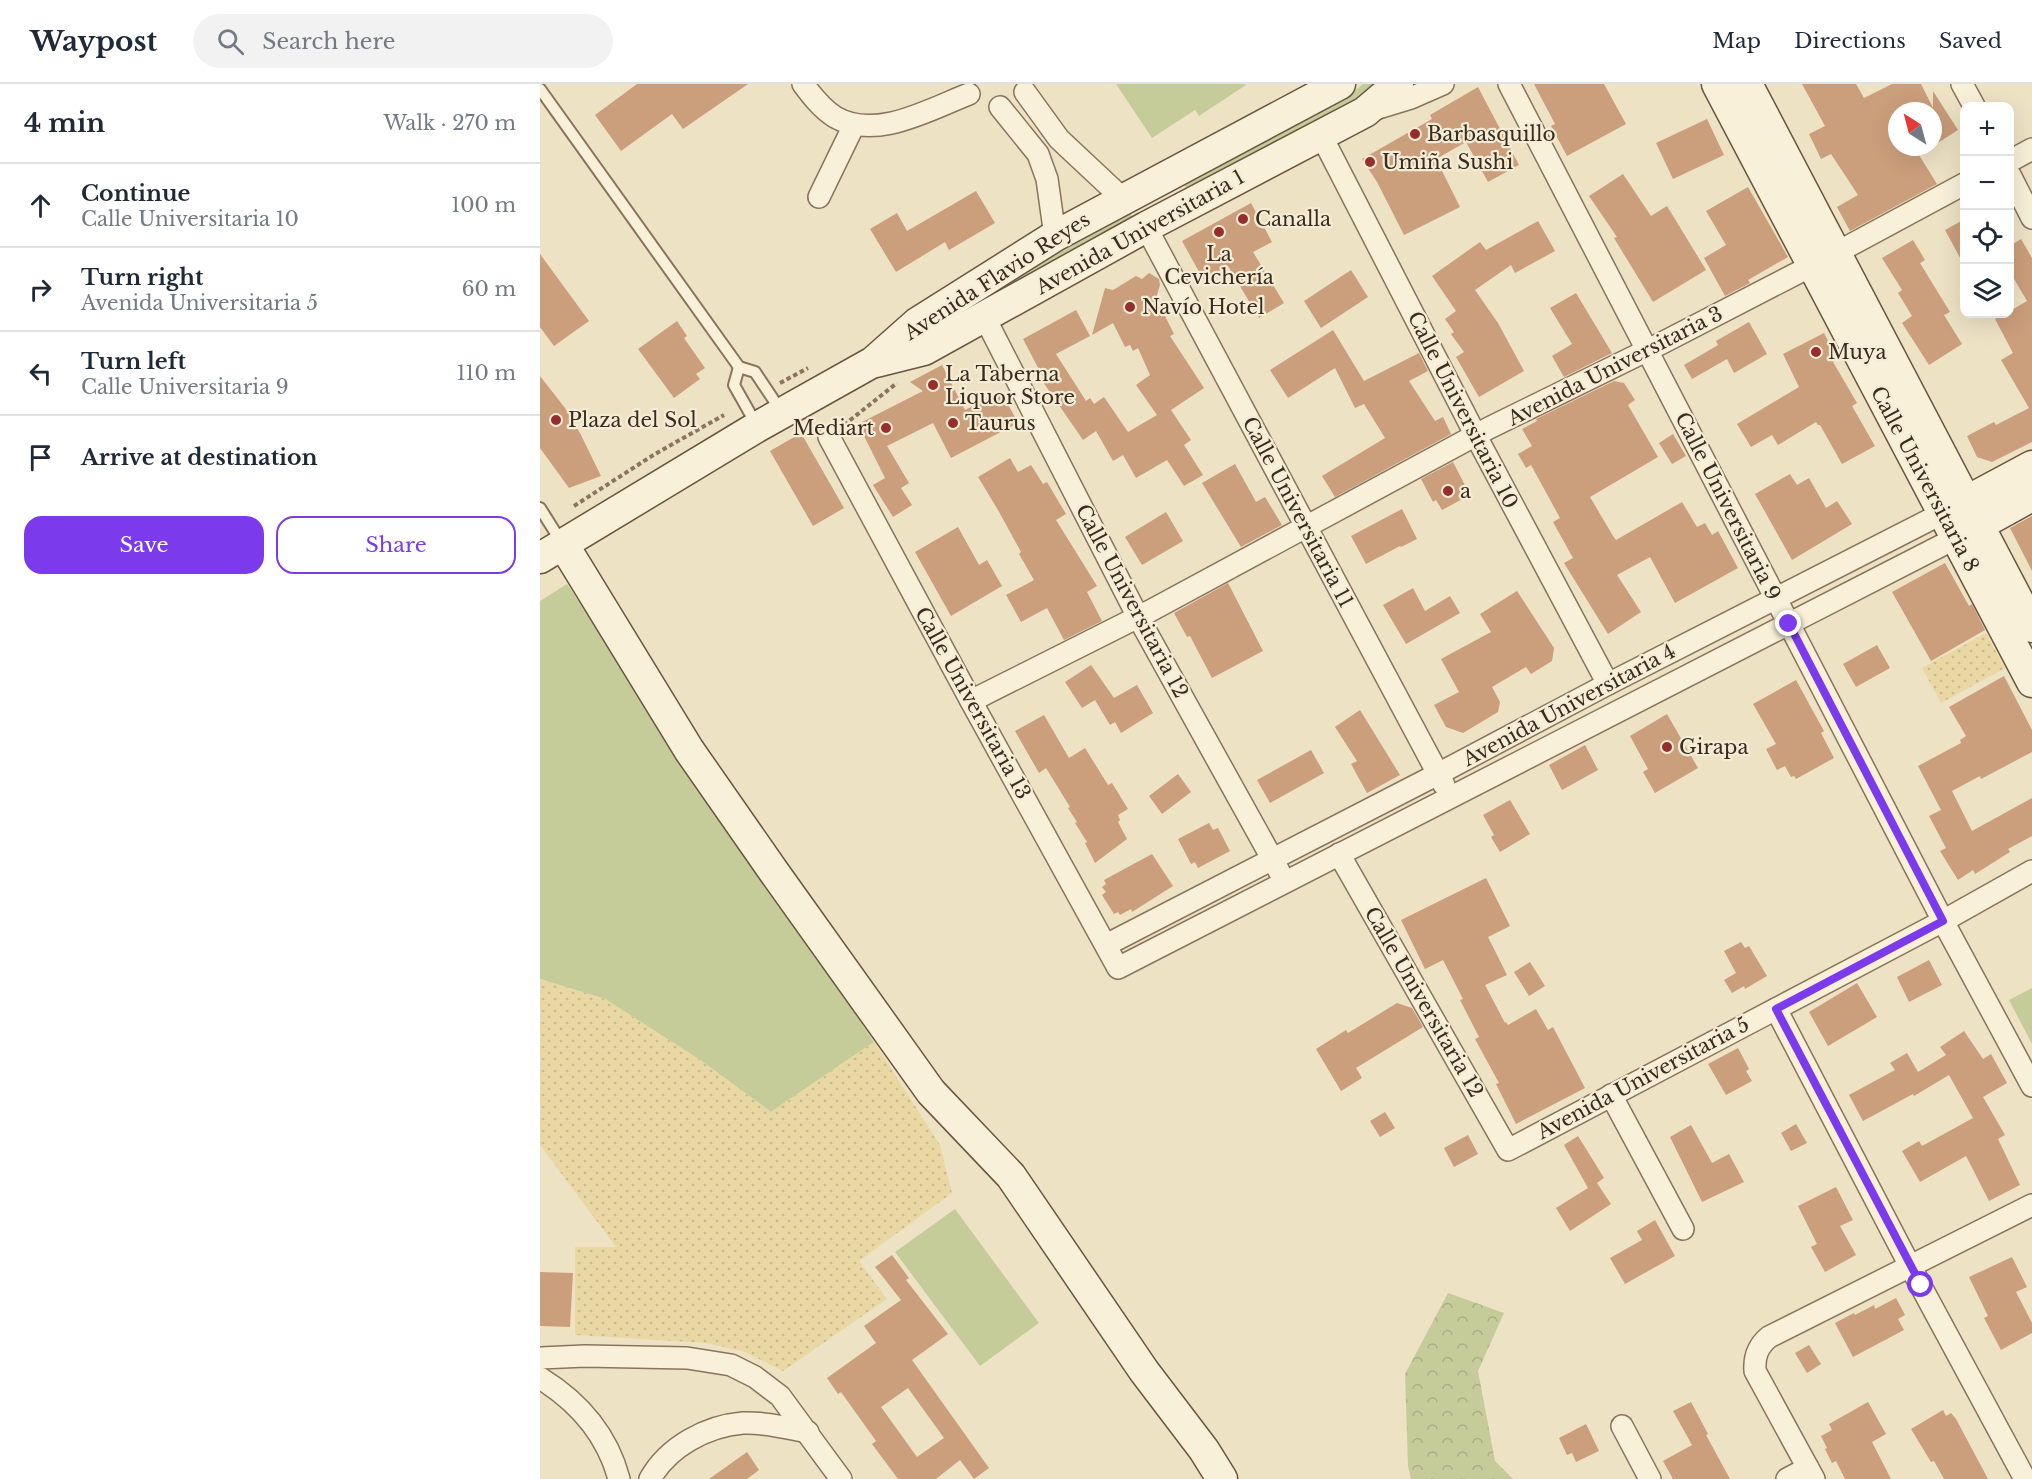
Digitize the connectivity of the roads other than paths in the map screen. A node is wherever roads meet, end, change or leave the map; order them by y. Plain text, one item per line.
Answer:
1 (803, 84) edge
2 (1340, 84) edge
3 (1398, 84) edge
4 (1443, 84) edge
5 (1509, 84) edge
6 (1717, 84) edge
7 (1747, 84) edge
8 (1962, 84) edge
9 (1027, 88) edge
10 (540, 89) edge
11 (966, 89) edge
12 (1972, 102) edge
13 (1000, 107) junction
14 (1365, 112) junction
15 (1751, 120) junction
16 (854, 125) junction
17 (1322, 135) junction
18 (1059, 139) junction
19 (2032, 149) edge
20 (1038, 154) junction
21 (2014, 159) edge
22 (2014, 183) edge
23 (1960, 187) edge
24 (819, 197) dead end
25 (1122, 198) junction
26 (2032, 218) edge
27 (1146, 227) junction
28 (1055, 236) junction
29 (1824, 259) junction
30 (985, 318) junction
31 (1647, 350) junction
32 (873, 362) junction
33 (739, 367) junction
34 (770, 420) junction
35 (1476, 436) junction
36 (829, 437) road end
37 (2032, 466) edge
38 (2032, 496) edge
39 (540, 508) edge
40 (1961, 520) junction
41 (1306, 528) junction
42 (551, 551) edge
43 (1776, 598) junction
44 (1138, 617) junction
45 (1789, 624) junction
46 (2032, 627) edge
47 (1617, 679) junction
48 (2032, 682) edge
49 (1639, 699) junction
50 (971, 701) junction
51 (1438, 774) junction
52 (1450, 796) junction
53 (1340, 854) junction
54 (1273, 858) junction
55 (2032, 871) edge
56 (1285, 882) junction
57 (1943, 921) junction
58 (1106, 945) junction
59 (1118, 968) joint
60 (1776, 1009) junction
61 (2032, 1086) edge
62 (1611, 1095) junction
63 (1509, 1150) joint
64 (2032, 1205) edge
65 (1683, 1229) dead end
66 (1910, 1266) junction
67 (540, 1358) edge
68 (540, 1378) edge
69 (1622, 1426) dead end
70 (808, 1432) junction
71 (1811, 1474) edge
72 (619, 1479) edge
73 (650, 1479) edge
74 (841, 1479) edge
75 (1222, 1479) edge
76 (1650, 1479) edge
77 (1787, 1479) edge
78 (2025, 1479) edge

1 - 16 street
2 - 25 street, Avenida Flavio Reyes
3 - 14 street, Avenida Universitaria 1
4 - 14 street
5 - 31 street, Calle Universitaria 9
6 - 15 street, Calle Universitaria 8
7 - 15 street, Calle Universitaria 8
8 - 12 street
9 - 13 street
9 - 18 street
10 - 33 lane
11 - 13 street
11 - 16 street
13 - 20 street
14 - 17 street, Avenida Universitaria 1
15 - 29 street, Calle Universitaria 8
16 - 24 street
17 - 27 street, Avenida Universitaria 1
17 - 35 street, Calle Universitaria 10
18 - 20 street
18 - 25 street
19 - 21 street
20 - 28 street
22 - 26 street
23 - 29 street, Avenida Universitaria 3
25 - 28 street, Avenida Flavio Reyes
27 - 30 street, Avenida Universitaria 1
27 - 41 street, Calle Universitaria 11
28 - 32 street, Avenida Flavio Reyes
29 - 31 street, Avenida Universitaria 3
29 - 40 street, Calle Universitaria 8
30 - 32 street, Avenida Universitaria 1
30 - 44 street, Calle Universitaria 12
31 - 35 street, Avenida Universitaria 3
31 - 43 street, Calle Universitaria 9
32 - 34 street, Avenida Flavio Reyes
33 - 34 lane
33 - 34 lane
34 - 42 street, Avenida Flavio Reyes
35 - 41 street, Avenida Universitaria 3
35 - 47 street, Calle Universitaria 10
36 - 50 street, Calle Universitaria 13
37 - 40 street, Avenida Universitaria 4
38 - 40 street, Avenida Universitaria 4
39 - 42 lane
40 - 43 street, Avenida Universitaria 4
40 - 45 street, Avenida Universitaria 4
40 - 46 street, Calle Universitaria 8
40 - 48 street, Calle Universitaria 8
41 - 44 street, Avenida Universitaria 3
41 - 51 street, Calle Universitaria 11
42 - 75 street
43 - 45 street, Calle Universitaria 9
43 - 47 street, Avenida Universitaria 4
44 - 50 street, Avenida Universitaria 3
44 - 54 street, Calle Universitaria 12
45 - 49 street, Avenida Universitaria 4
45 - 57 street, Calle Universitaria 9
47 - 49 street, Calle Universitaria 10
47 - 51 street, Avenida Universitaria 4
49 - 52 street, Avenida Universitaria 4
50 - 58 street, Calle Universitaria 13
51 - 52 street, Calle Universitaria 11
51 - 54 street, Avenida Universitaria 4
52 - 53 street, Avenida Universitaria 4
53 - 56 street, Avenida Universitaria 4
53 - 63 street, Calle Universitaria 12
54 - 56 street, Calle Universitaria 12
54 - 58 street, Avenida Universitaria 4
55 - 57 street, Avenida Universitaria 5
56 - 59 street, Avenida Universitaria 4
57 - 60 street, Avenida Universitaria 5
57 - 61 street, Calle Universitaria 9
58 - 59 street, Calle Universitaria 13
60 - 62 street, Avenida Universitaria 5
60 - 66 street
62 - 63 street, Avenida Universitaria 5
62 - 65 street
64 - 66 street
66 - 71 street
66 - 78 street
67 - 70 street
68 - 72 street
69 - 76 street
70 - 73 street
70 - 74 street
71 - 77 street

